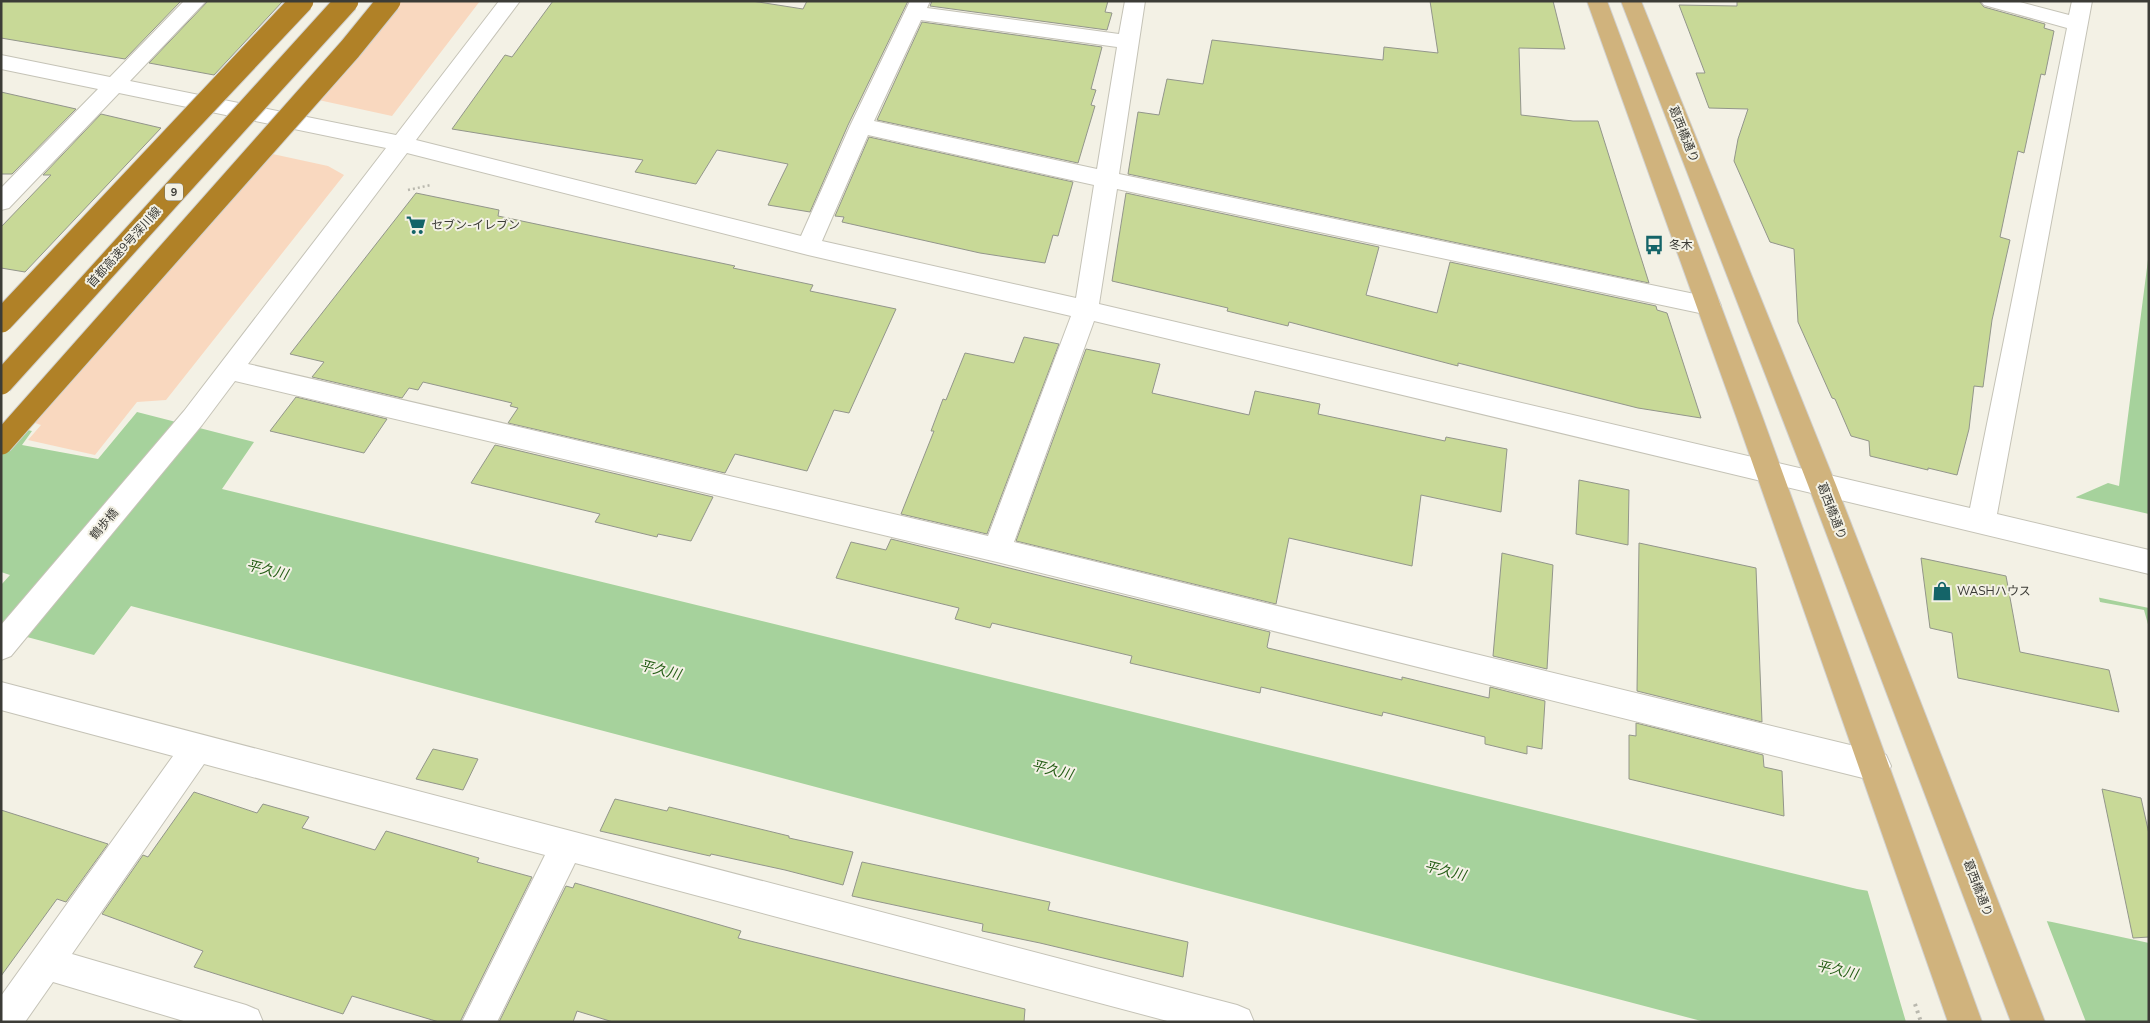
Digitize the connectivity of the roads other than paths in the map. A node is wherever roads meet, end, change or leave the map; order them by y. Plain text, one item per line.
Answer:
1 (196, 1) edge
2 (302, 1) edge
3 (329, 1) edge
4 (347, 1) edge
5 (389, 1) edge
6 (510, 1) edge
7 (1135, 1) edge
8 (1597, 1) edge
9 (1631, 1) edge
10 (1991, 1) edge
11 (917, 7) edge
12 (2080, 13) edge
13 (1128, 42) junction
14 (1, 62) edge
15 (114, 86) junction
16 (861, 126) junction
17 (401, 144) junction
18 (1105, 180) junction
19 (1, 202) edge
20 (808, 246) junction
21 (1709, 306) junction
22 (1086, 310) junction
23 (1, 321) edge
24 (1, 364) edge
25 (230, 370) junction
26 (1, 383) edge
27 (1, 443) edge
28 (1769, 472) junction
29 (1822, 485) junction
30 (1981, 523) junction
31 (997, 550) junction
32 (2149, 562) edge
33 (8, 639) edge
34 (1, 696) edge
35 (198, 747) junction
36 (1876, 766) junction
37 (566, 845) junction
38 (46, 962) junction
39 (4, 1022) edge
40 (246, 1022) edge
41 (479, 1022) edge
42 (1237, 1022) edge
43 (1965, 1022) edge
44 (2028, 1022) edge

1 - 15 street
2 - 23 highway, bridge
3 - 24 highway, 首都高速9号深川線 / 9
4 - 26 highway, 首都高速9号深川線 / 9, bridge
5 - 27 highway, bridge
6 - 17 street, 鶴歩橋
7 - 13 street
8 - 21 main road
9 - 29 main road, 葛西橋通り
10 - 12 street
11 - 13 street
11 - 16 street
12 - 30 street
13 - 18 street
14 - 15 street
15 - 17 street
15 - 19 street
16 - 18 street
16 - 20 street
17 - 20 street
17 - 25 street, 鶴歩橋
18 - 21 street
18 - 22 street
20 - 22 street
21 - 28 main road
22 - 28 street
22 - 31 street
25 - 31 street
25 - 33 street, 鶴歩橋
28 - 29 street
28 - 36 main road
29 - 30 street
29 - 44 main road, 葛西橋通り
30 - 32 street
31 - 36 street
34 - 35 street
35 - 37 street
35 - 38 street
36 - 43 main road
37 - 41 street
37 - 42 street
38 - 39 street
38 - 40 street

